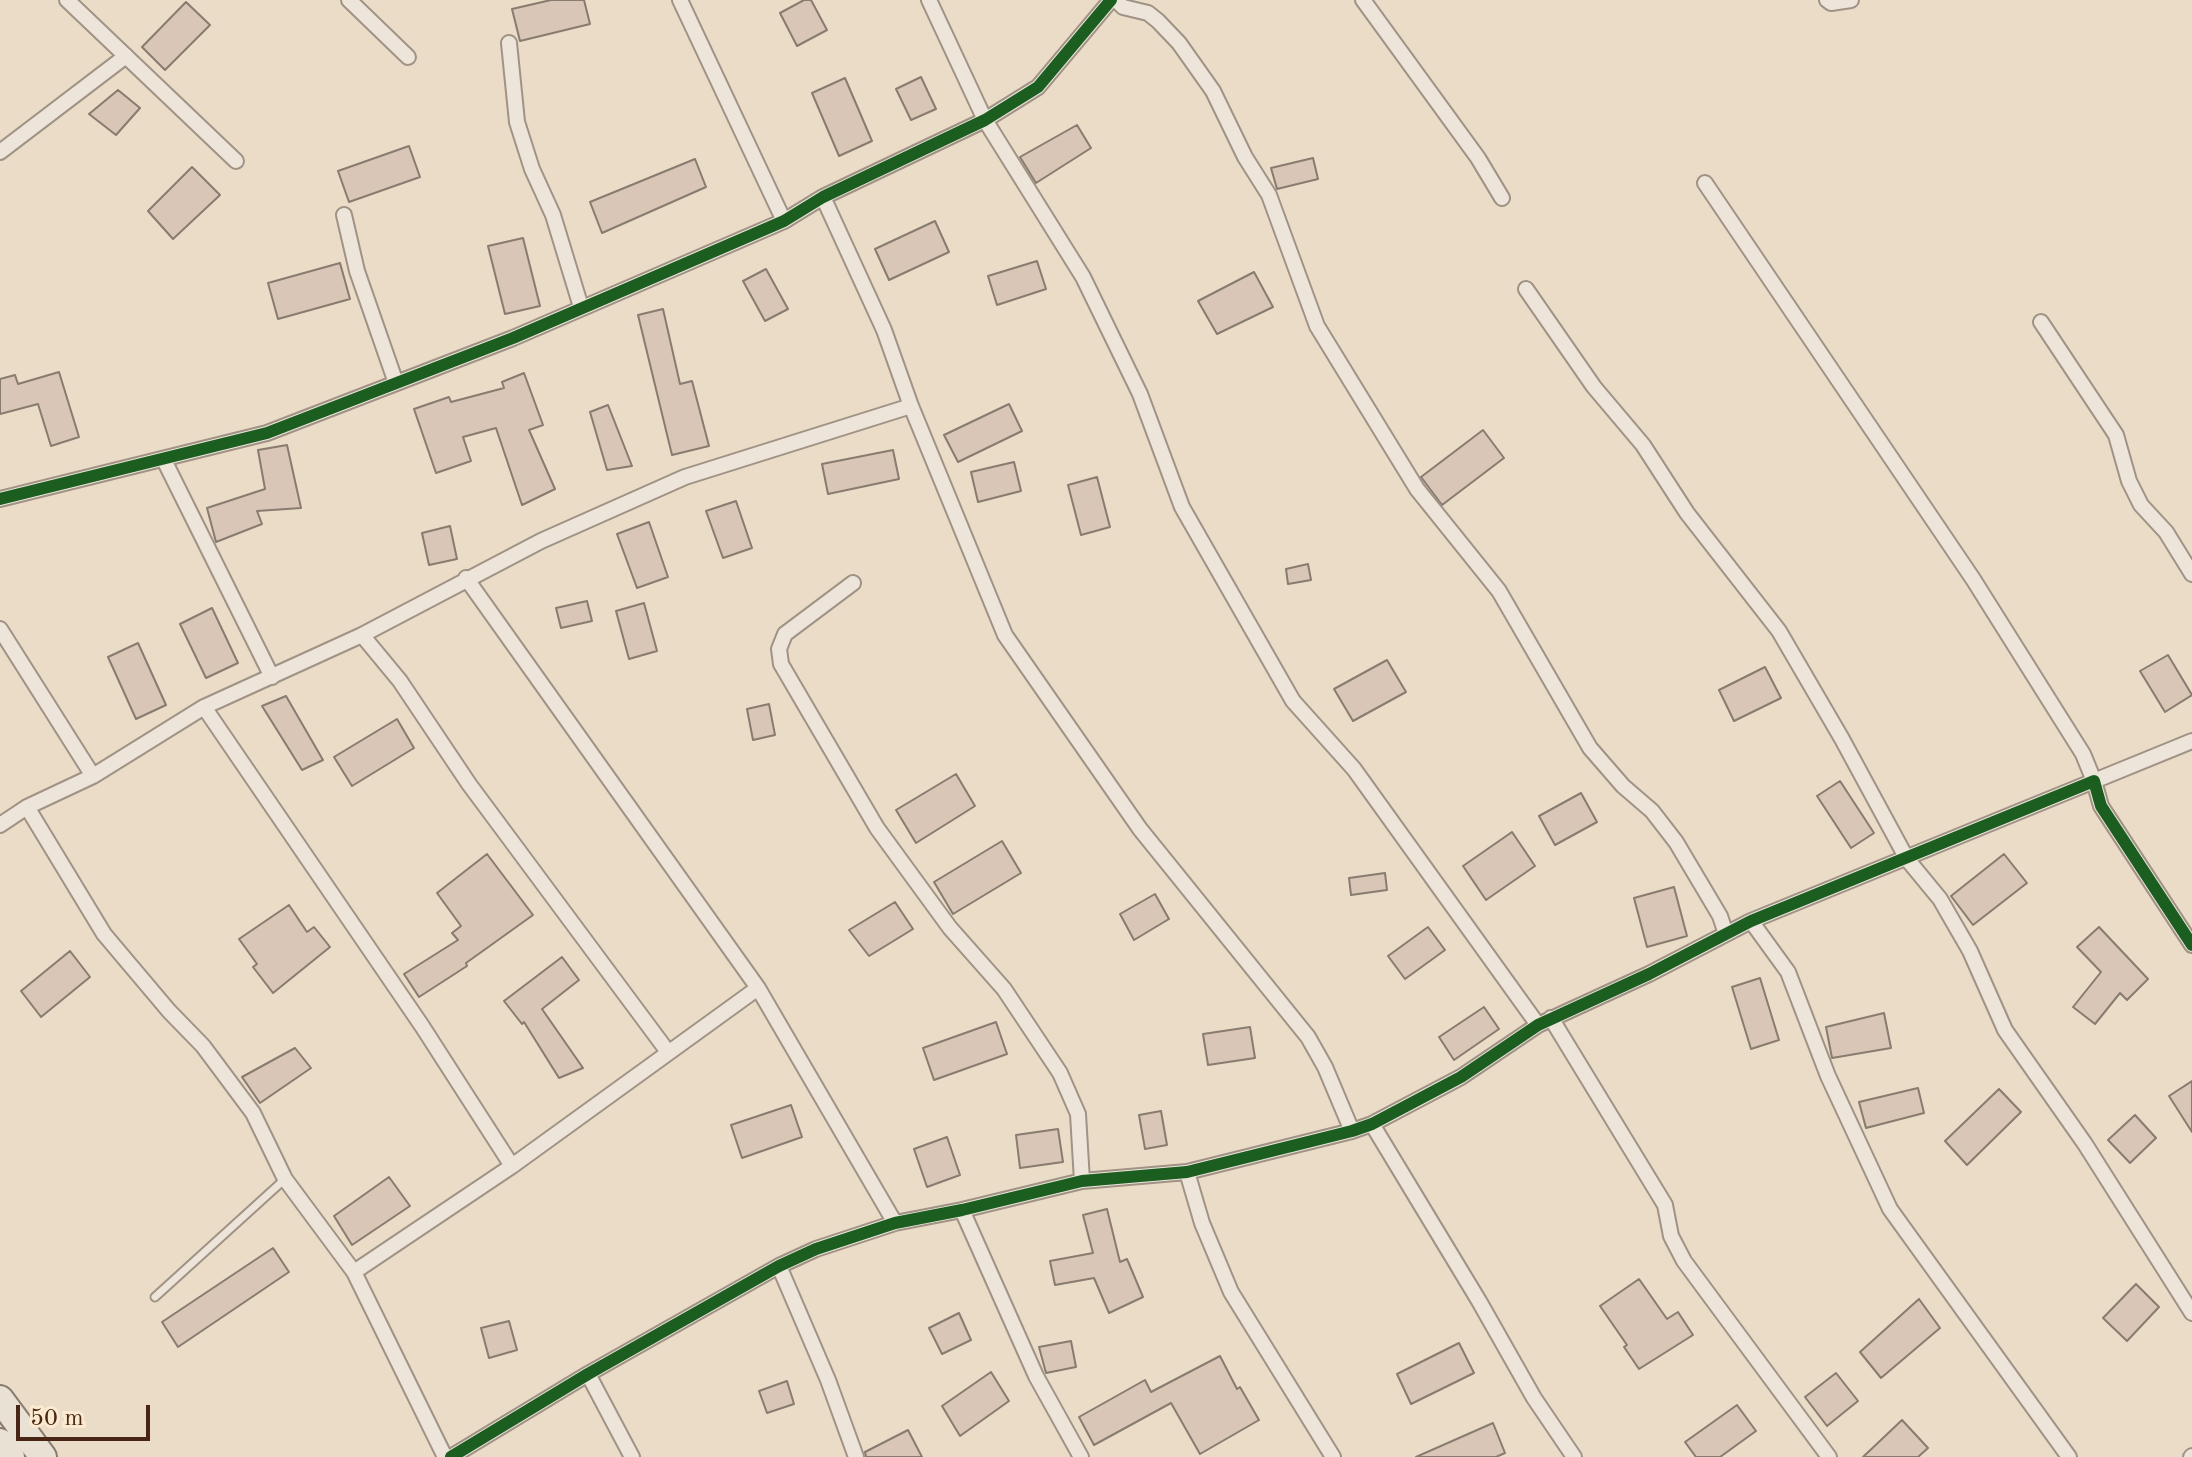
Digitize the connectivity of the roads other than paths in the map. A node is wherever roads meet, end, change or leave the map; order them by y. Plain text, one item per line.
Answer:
1 (67, 0) edge
2 (349, 0) edge
3 (680, 0) edge
4 (929, 0) edge
5 (1114, 0) edge
6 (1363, 0) edge
7 (1827, 0) edge
8 (1851, 0) edge
9 (509, 43) dead end
10 (126, 56) junction
11 (408, 57) dead end
12 (985, 120) junction
13 (0, 152) edge
14 (236, 161) dead end
15 (1705, 183) dead end
16 (823, 197) junction
17 (1502, 198) dead end
18 (344, 215) dead end
19 (784, 221) junction
20 (1526, 289) dead end
21 (581, 307) junction
22 (2041, 322) dead end
23 (396, 383) junction
24 (911, 406) junction
25 (164, 460) junction
26 (0, 499) edge
27 (2192, 574) edge
28 (466, 578) junction
29 (853, 583) dead end
30 (0, 629) edge
31 (362, 635) junction
32 (272, 677) junction
33 (204, 707) junction
34 (2192, 741) edge
35 (93, 776) junction
36 (2094, 781) junction
37 (27, 807) junction
38 (0, 825) edge
39 (1907, 859) junction
40 (1751, 921) junction
41 (1726, 934) junction
42 (2192, 945) edge
43 (758, 988) junction
44 (1544, 1021) junction
45 (668, 1052) junction
46 (1372, 1124) junction
47 (1352, 1131) junction
48 (512, 1166) junction
49 (1187, 1172) junction
50 (285, 1179) junction
51 (1082, 1181) junction
52 (962, 1210) junction
53 (895, 1223) junction
54 (779, 1266) junction
55 (354, 1272) junction
56 (155, 1297) dead end
57 (2192, 1313) edge
58 (588, 1374) junction
59 (0, 1399) edge
60 (0, 1442) edge
61 (11, 1457) edge
62 (43, 1457) edge
63 (445, 1457) edge
64 (451, 1457) edge
65 (632, 1457) edge
66 (856, 1457) edge
67 (1081, 1457) edge
68 (1333, 1457) edge
69 (1574, 1457) edge
70 (1829, 1457) edge
71 (2069, 1457) edge

1 - 10 street
2 - 11 street
3 - 19 street
4 - 12 street
5 - 12 street
5 - 41 street
6 - 17 street
7 - 8 street
9 - 21 street
10 - 13 street
10 - 14 street
12 - 16 street
12 - 44 street
15 - 36 street
16 - 19 street
16 - 24 street
18 - 23 street
19 - 21 street
20 - 39 street
21 - 23 street
22 - 27 street
23 - 25 street
24 - 28 street
24 - 47 street
25 - 26 street
25 - 32 street
28 - 31 street
28 - 43 street
29 - 51 street
30 - 35 street
31 - 32 street
31 - 45 street
32 - 33 street
33 - 35 street
33 - 48 street
34 - 36 street
35 - 37 street
36 - 39 street
36 - 42 street
37 - 38 street
37 - 50 street
39 - 40 street
39 - 57 street
40 - 41 street
40 - 71 street
41 - 44 street
43 - 45 street
43 - 53 street
44 - 46 street
44 - 70 street
45 - 48 street
46 - 47 street
46 - 69 street
47 - 49 street
48 - 55 street
49 - 51 street
49 - 68 street
50 - 55 street
50 - 56 lane
51 - 52 street
52 - 53 street
52 - 67 street
53 - 54 street
54 - 58 street
54 - 66 street
55 - 63 street
58 - 64 street
58 - 65 street
59 - 62 highway
60 - 61 highway

